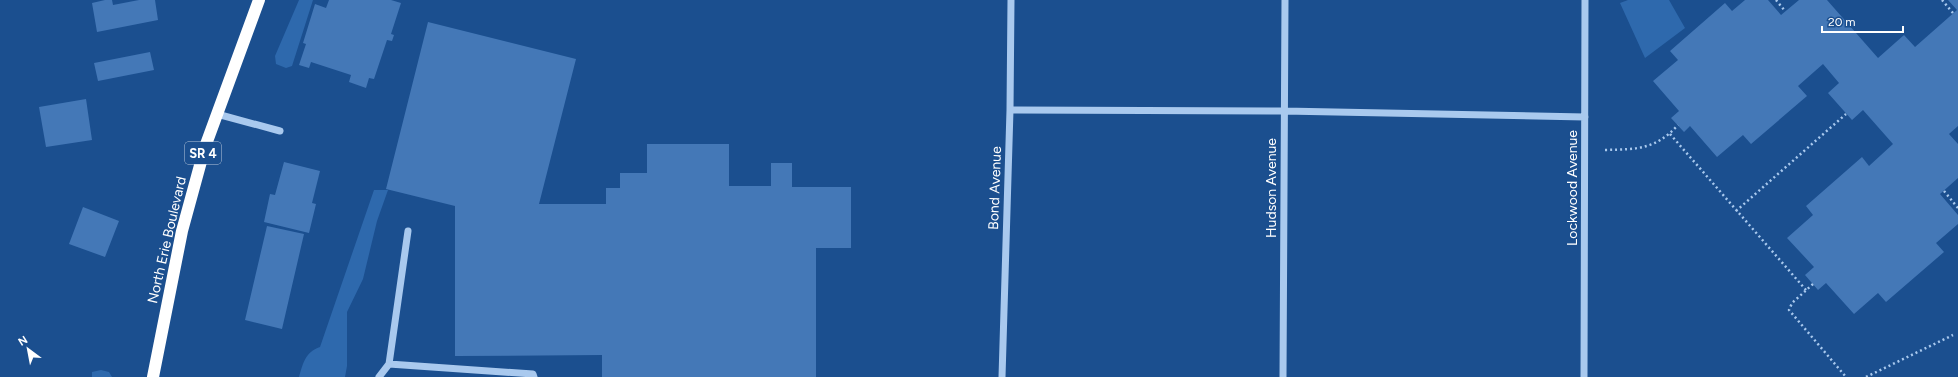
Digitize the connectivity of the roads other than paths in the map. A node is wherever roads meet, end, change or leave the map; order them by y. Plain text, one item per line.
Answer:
1 (259, 0) edge
2 (1011, 0) edge
3 (1285, 0) edge
4 (1585, 0) edge
5 (1010, 110) junction
6 (1284, 111) junction
7 (217, 114) junction
8 (1585, 117) junction
9 (280, 131) dead end
10 (408, 231) dead end
11 (389, 364) junction
12 (153, 377) edge
13 (379, 377) edge
14 (534, 377) edge
15 (1002, 377) edge
16 (1283, 377) edge
17 (1584, 377) edge

1 - 7 highway, North Erie Boulevard / SR 4
2 - 5 street, Bond Avenue
3 - 6 street, Hudson Avenue
4 - 8 street, Lockwood Avenue
5 - 6 street
5 - 15 street, Bond Avenue
6 - 8 street
6 - 16 street, Hudson Avenue
7 - 9 street
7 - 12 highway, North Erie Boulevard / SR 4
8 - 17 street, Lockwood Avenue
10 - 11 street
11 - 13 street
11 - 14 street

